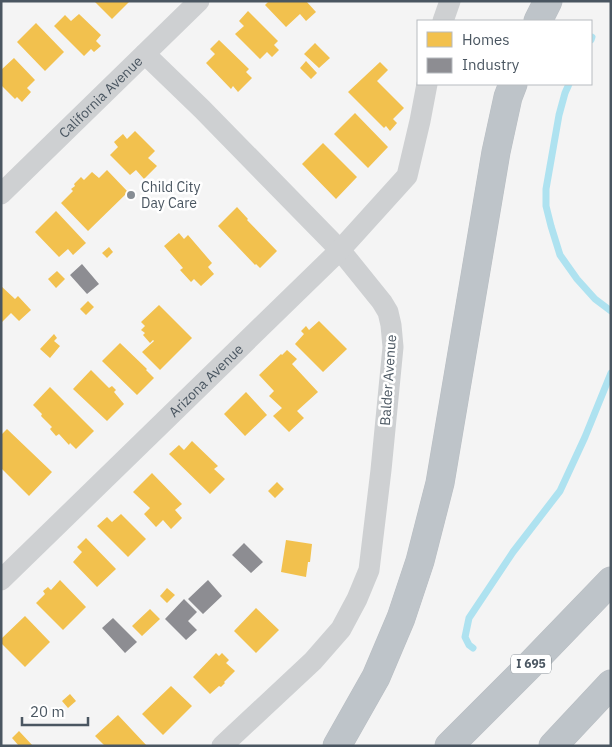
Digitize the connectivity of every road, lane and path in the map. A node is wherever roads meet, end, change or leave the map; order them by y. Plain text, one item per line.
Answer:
1 (199, 1) edge
2 (450, 1) edge
3 (548, 1) edge
4 (442, 20) edge
5 (538, 20) edge
6 (145, 54) junction
7 (427, 85) edge
8 (513, 85) edge
9 (1, 194) edge
10 (340, 250) junction
11 (1, 580) edge
12 (611, 581) edge
13 (611, 684) edge
14 (222, 746) edge
15 (337, 746) edge
16 (449, 746) edge
17 (553, 746) edge

1 - 6 street, California Avenue
2 - 4 street
3 - 5 highway
6 - 9 street, California Avenue
6 - 10 street, Balder Avenue
7 - 10 street, Arizona Avenue
8 - 15 highway
10 - 11 street, Arizona Avenue
10 - 14 street, Balder Avenue
12 - 16 highway, I 695
13 - 17 highway

